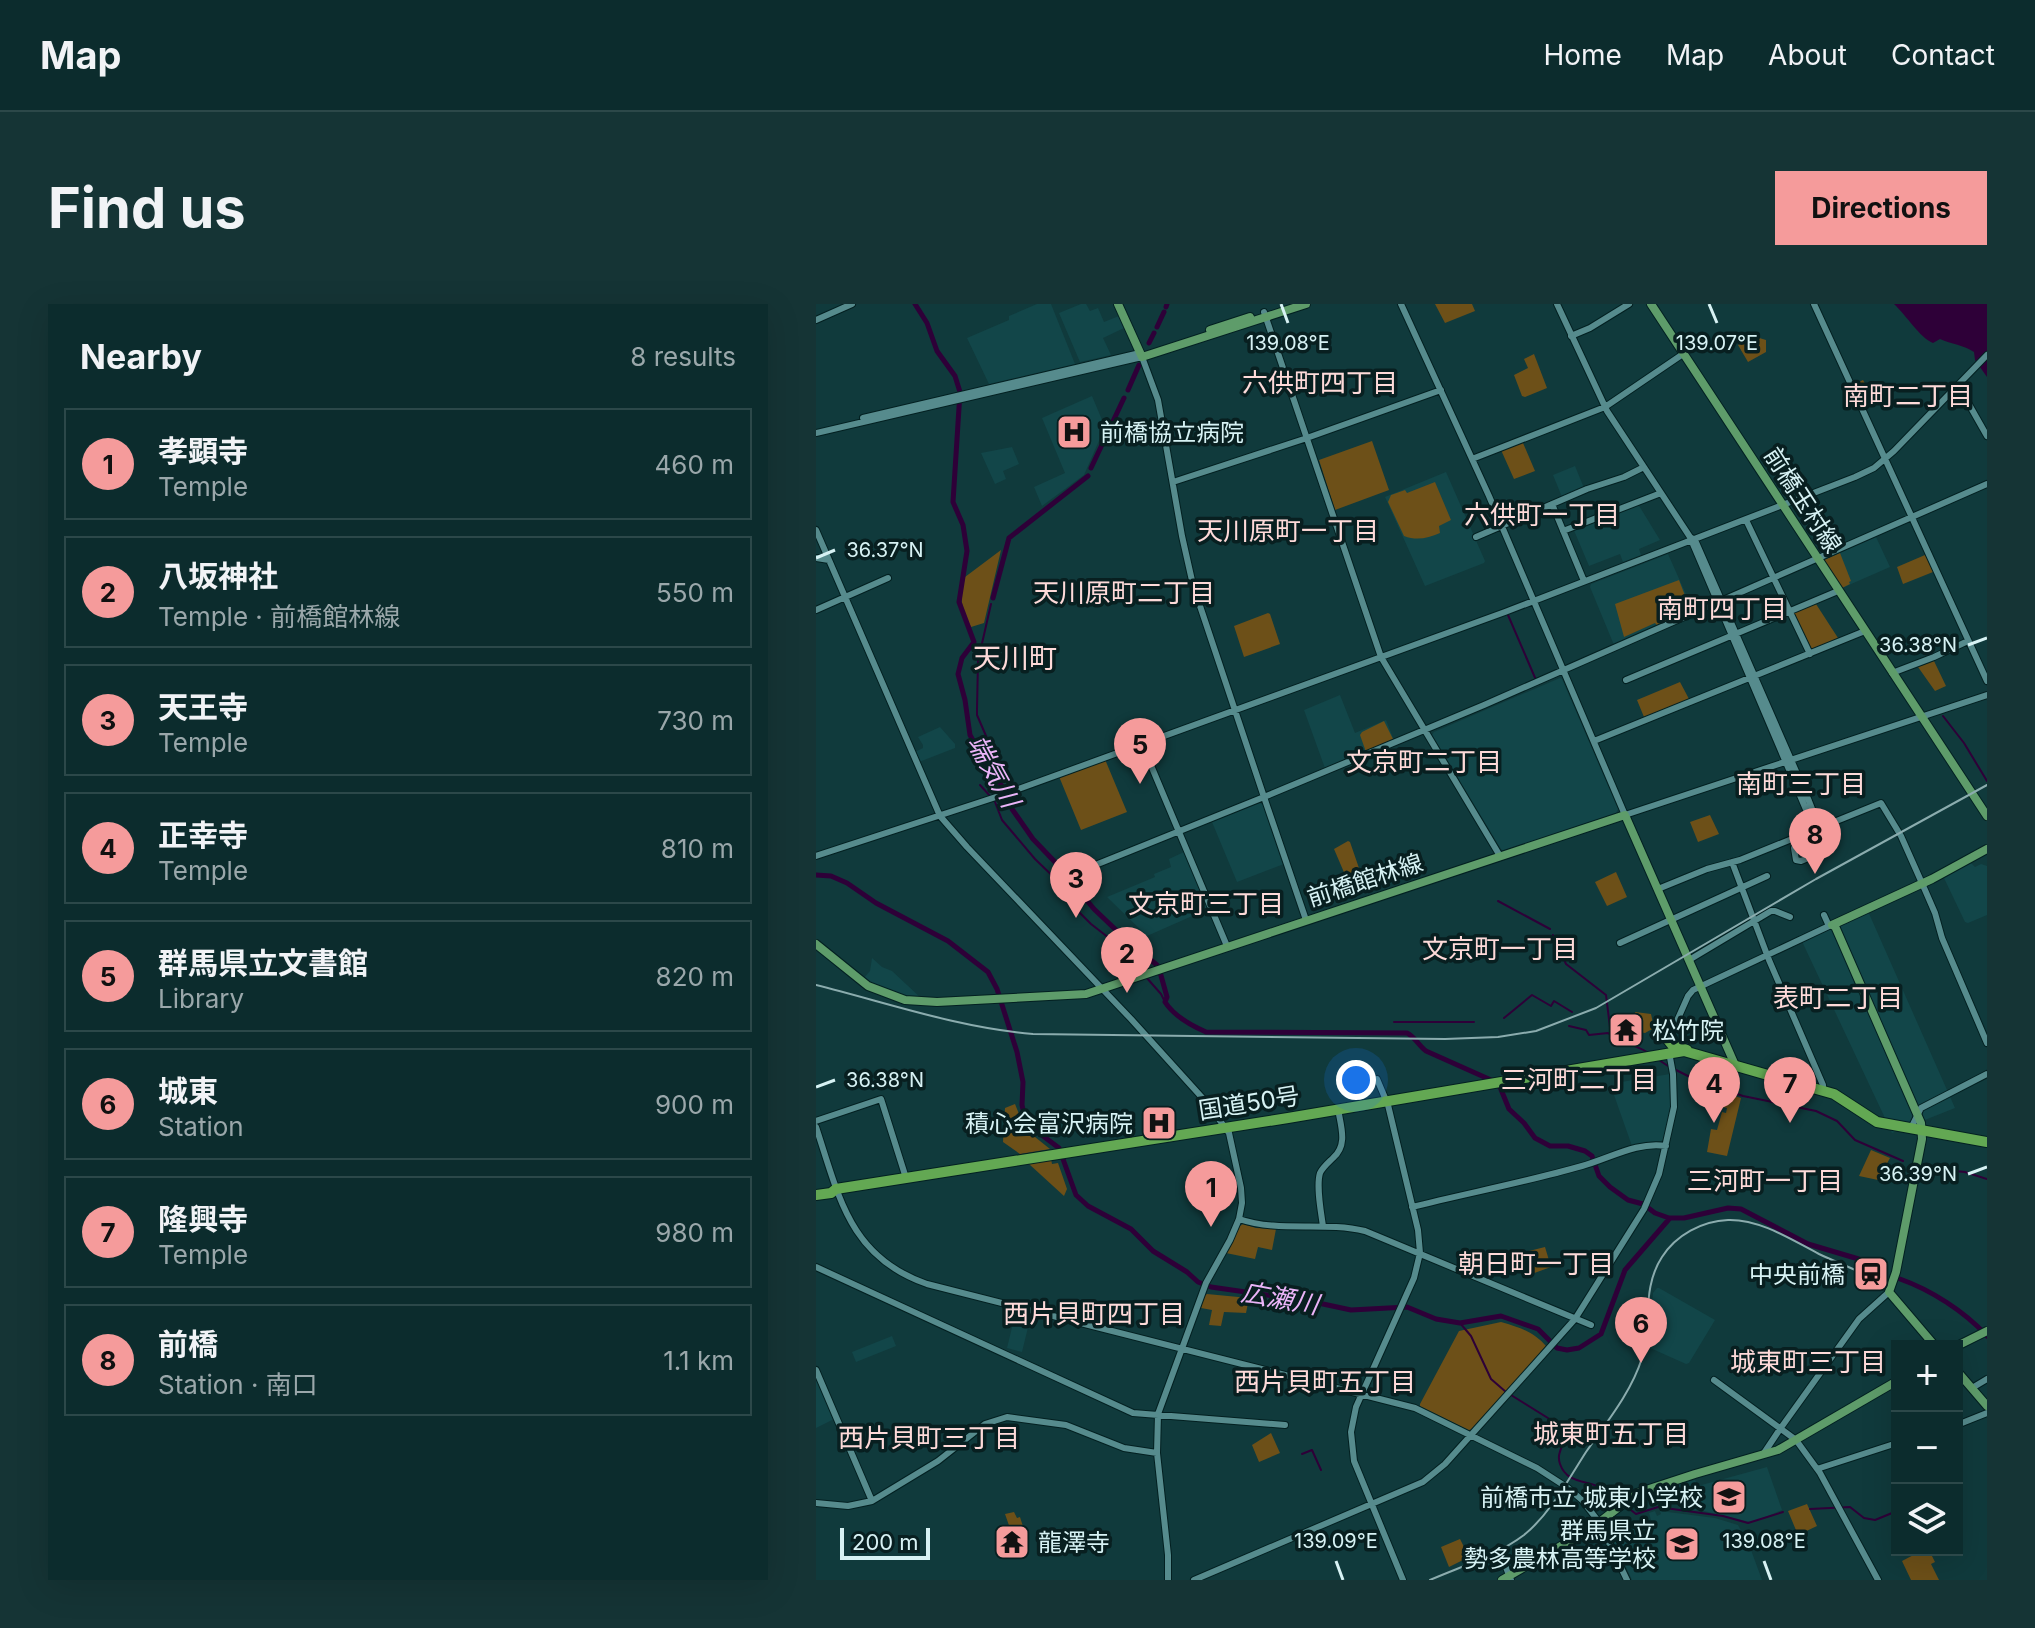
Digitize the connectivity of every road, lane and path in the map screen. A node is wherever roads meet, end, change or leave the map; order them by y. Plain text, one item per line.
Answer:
1 (852, 304) edge
2 (1118, 304) edge
3 (1289, 304) edge
4 (1306, 304) edge
5 (1401, 304) edge
6 (1557, 304) edge
7 (1629, 304) edge
8 (1651, 304) edge
9 (1814, 304) edge
10 (1265, 315) junction
11 (816, 320) edge
12 (1571, 336) junction
13 (1683, 354) junction
14 (1141, 355) junction
15 (1987, 355) edge
16 (1957, 386) junction
17 (1441, 390) junction
18 (1605, 407) junction
19 (816, 430) edge
20 (1987, 436) edge
21 (1308, 437) junction
22 (1472, 459) junction
23 (1885, 459) junction
24 (1644, 467) junction
25 (1173, 482) junction
26 (1987, 484) edge
27 (1661, 493) junction
28 (1552, 504) junction
29 (1782, 505) junction
30 (1912, 517) junction
31 (1746, 520) junction
32 (1501, 526) junction
33 (816, 530) edge
34 (1563, 531) junction
35 (1476, 537) dead end
36 (1692, 539) junction
37 (816, 558) edge
38 (1817, 559) junction
39 (829, 560) junction
40 (888, 578) dead end
41 (1773, 578) junction
42 (1584, 581) junction
43 (1838, 591) junction
44 (845, 597) junction
45 (1533, 601) junction
46 (1719, 602) junction
47 (816, 610) edge
48 (1790, 611) junction
49 (1865, 631) junction
50 (1733, 634) junction
51 (1968, 641) junction
52 (1810, 654) junction
53 (1381, 657) junction
54 (1563, 671) junction
55 (1892, 673) junction
56 (1752, 678) junction
57 (1626, 680) dead end
58 (1987, 681) edge
59 (1987, 695) edge
60 (1234, 710) junction
61 (1921, 717) junction
62 (1425, 731) junction
63 (1594, 741) junction
64 (1142, 744) junction
65 (1789, 761) junction
66 (1264, 797) junction
67 (1625, 815) junction
68 (940, 816) junction
69 (1987, 816) edge
70 (1987, 823) edge
71 (1817, 828) junction
72 (1178, 831) junction
73 (1987, 849) edge
74 (816, 856) edge
75 (1500, 856) junction
76 (1732, 862) junction
77 (1078, 872) dead end
78 (1767, 876) dead end
79 (1923, 883) junction
80 (1741, 888) junction
81 (1658, 889) junction
82 (1824, 915) dead end
83 (1790, 917) dead end
84 (1306, 920) junction
85 (1671, 920) junction
86 (1755, 920) junction
87 (1832, 925) junction
88 (1620, 943) dead end
89 (816, 944) edge
90 (1227, 946) junction
91 (1768, 955) junction
92 (1689, 960) junction
93 (1700, 986) junction
94 (1103, 989) junction
95 (1668, 1040) junction
96 (1987, 1043) edge
97 (1688, 1051) junction
98 (1669, 1054) junction
99 (1735, 1065) junction
100 (1987, 1074) edge
101 (1377, 1079) dead end
102 (1823, 1090) junction
103 (1387, 1102) junction
104 (1338, 1109) junction
105 (1916, 1110) junction
106 (816, 1124) edge
107 (1227, 1128) junction
108 (1905, 1128) junction
109 (1928, 1132) junction
110 (1987, 1142) edge
111 (1666, 1146) junction
112 (906, 1178) junction
113 (836, 1189) junction
114 (816, 1192) edge
115 (1412, 1207) junction
116 (1239, 1219) junction
117 (1323, 1226) junction
118 (1420, 1253) junction
119 (816, 1267) edge
120 (1889, 1292) junction
121 (1575, 1319) junction
122 (1591, 1325) dead end
123 (1985, 1332) edge
124 (1930, 1340) edge
125 (1963, 1343) edge
126 (1182, 1349) junction
127 (816, 1370) edge
128 (1963, 1378) edge
129 (1987, 1379) edge
130 (1714, 1380) dead end
131 (1891, 1385) edge
132 (1972, 1388) junction
133 (1363, 1394) junction
134 (1987, 1406) edge
135 (1987, 1413) edge
136 (1158, 1414) junction
137 (1963, 1423) edge
138 (1285, 1425) dead end
139 (1780, 1429) junction
140 (1470, 1435) junction
141 (1796, 1440) junction
142 (1891, 1445) edge
143 (1157, 1453) junction
144 (1763, 1455) junction
145 (1817, 1469) junction
146 (872, 1501) junction
147 (816, 1503) edge
148 (1371, 1504) junction
149 (1599, 1522) junction
150 (1501, 1555) dead end
151 (1507, 1578) edge
152 (1168, 1580) edge
153 (1194, 1580) edge
154 (1403, 1580) edge
155 (1627, 1580) edge
156 (1878, 1580) edge

1 - 11 street
2 - 14 main road
3 - 10 main road
4 - 10 main road
5 - 17 street
6 - 12 street
7 - 12 street
8 - 13 main road, 前橋玉村線
9 - 23 street
10 - 14 main road
10 - 21 street
12 - 18 street
13 - 18 street
13 - 29 main road, 前橋玉村線
14 - 19 street
14 - 25 street
15 - 16 street
16 - 20 street
16 - 23 street
17 - 21 street
17 - 22 street
18 - 22 street
18 - 24 street
21 - 25 street
21 - 53 street
22 - 32 street
23 - 29 street
23 - 30 street
24 - 27 street
24 - 28 street
25 - 60 street
26 - 30 street
27 - 34 street
27 - 36 street
28 - 32 street
28 - 34 street
29 - 31 street
29 - 38 main road, 前橋玉村線
30 - 38 street
30 - 51 street
31 - 36 street
31 - 41 street
32 - 35 street
32 - 45 street
33 - 39 street
34 - 42 street
36 - 42 street
36 - 46 street
37 - 39 street
38 - 41 street
38 - 43 main road, 前橋玉村線
39 - 44 street
40 - 44 street
41 - 46 street
41 - 48 street
42 - 45 street
43 - 48 street
43 - 49 main road, 前橋玉村線
44 - 47 street
44 - 68 street
45 - 53 street
45 - 54 street
46 - 50 street
46 - 54 street
48 - 50 street
48 - 52 street
49 - 52 street
49 - 55 main road, 前橋玉村線
50 - 56 street
50 - 57 street
51 - 55 street
51 - 58 street
52 - 56 street
53 - 60 street
53 - 62 street
54 - 62 street
54 - 63 street
55 - 61 main road, 前橋玉村線
56 - 63 street
56 - 65 street
59 - 61 street
60 - 64 street
60 - 66 street
61 - 65 street
61 - 69 main road, 前橋玉村線
61 - 70 main road, 前橋玉村線
62 - 66 street
62 - 75 street
63 - 67 street
64 - 68 street
64 - 72 street
65 - 67 street
65 - 71 street
66 - 72 street
66 - 84 street
67 - 75 main road, 前橋館林線
67 - 81 main road
68 - 74 street
68 - 94 street
71 - 71 street
71 - 76 street
71 - 79 street
72 - 77 street
72 - 90 street
73 - 79 main road
75 - 84 main road, 前橋館林線
76 - 80 street
76 - 81 street
78 - 80 street
79 - 87 main road
79 - 96 street
80 - 85 street
80 - 86 street
81 - 85 main road
82 - 87 street
83 - 86 street
84 - 90 main road, 前橋館林線
85 - 88 street
85 - 92 main road
86 - 91 street
86 - 92 street
87 - 91 street
87 - 105 main road
89 - 94 main road, 前橋館林線
90 - 94 main road, 前橋館林線
91 - 93 street
91 - 102 street
92 - 93 main road
93 - 95 street
93 - 99 main road
94 - 107 street
95 - 97 highway
95 - 98 street
97 - 98 highway, 国道50号
97 - 99 highway, 国道50号
98 - 103 highway, 国道50号
98 - 111 street
99 - 102 highway, 国道50号
100 - 105 street
101 - 103 street
102 - 108 highway, 国道50号
103 - 104 highway, 国道50号
103 - 115 street
104 - 107 highway, 国道50号
104 - 117 street
105 - 108 street
105 - 109 main road
106 - 112 street
106 - 113 street
107 - 112 highway, 国道50号
107 - 116 street
108 - 109 highway, 国道50号
109 - 110 highway, 国道50号
109 - 120 main road
111 - 115 street
111 - 121 street
112 - 113 highway, 国道50号
113 - 114 highway, 国道50号
113 - 126 street
115 - 118 street
116 - 117 street
116 - 126 street
117 - 118 street
118 - 121 street
118 - 133 street
119 - 136 street
120 - 124 main road
120 - 139 street
121 - 122 street
121 - 140 street
123 - 125 main road
126 - 133 street
126 - 136 street
127 - 146 street
128 - 132 main road
129 - 132 street
130 - 139 street
131 - 141 main road
132 - 134 main road
133 - 140 street
133 - 148 street
135 - 137 street
136 - 138 street
136 - 143 street
139 - 141 street
139 - 144 street
140 - 148 street
140 - 149 street
141 - 144 main road
141 - 145 street
142 - 145 street
143 - 146 street
143 - 152 street
144 - 149 main road
145 - 156 street
146 - 147 street
148 - 153 street
148 - 154 street
149 - 151 main road
149 - 155 street
150 - 151 street

